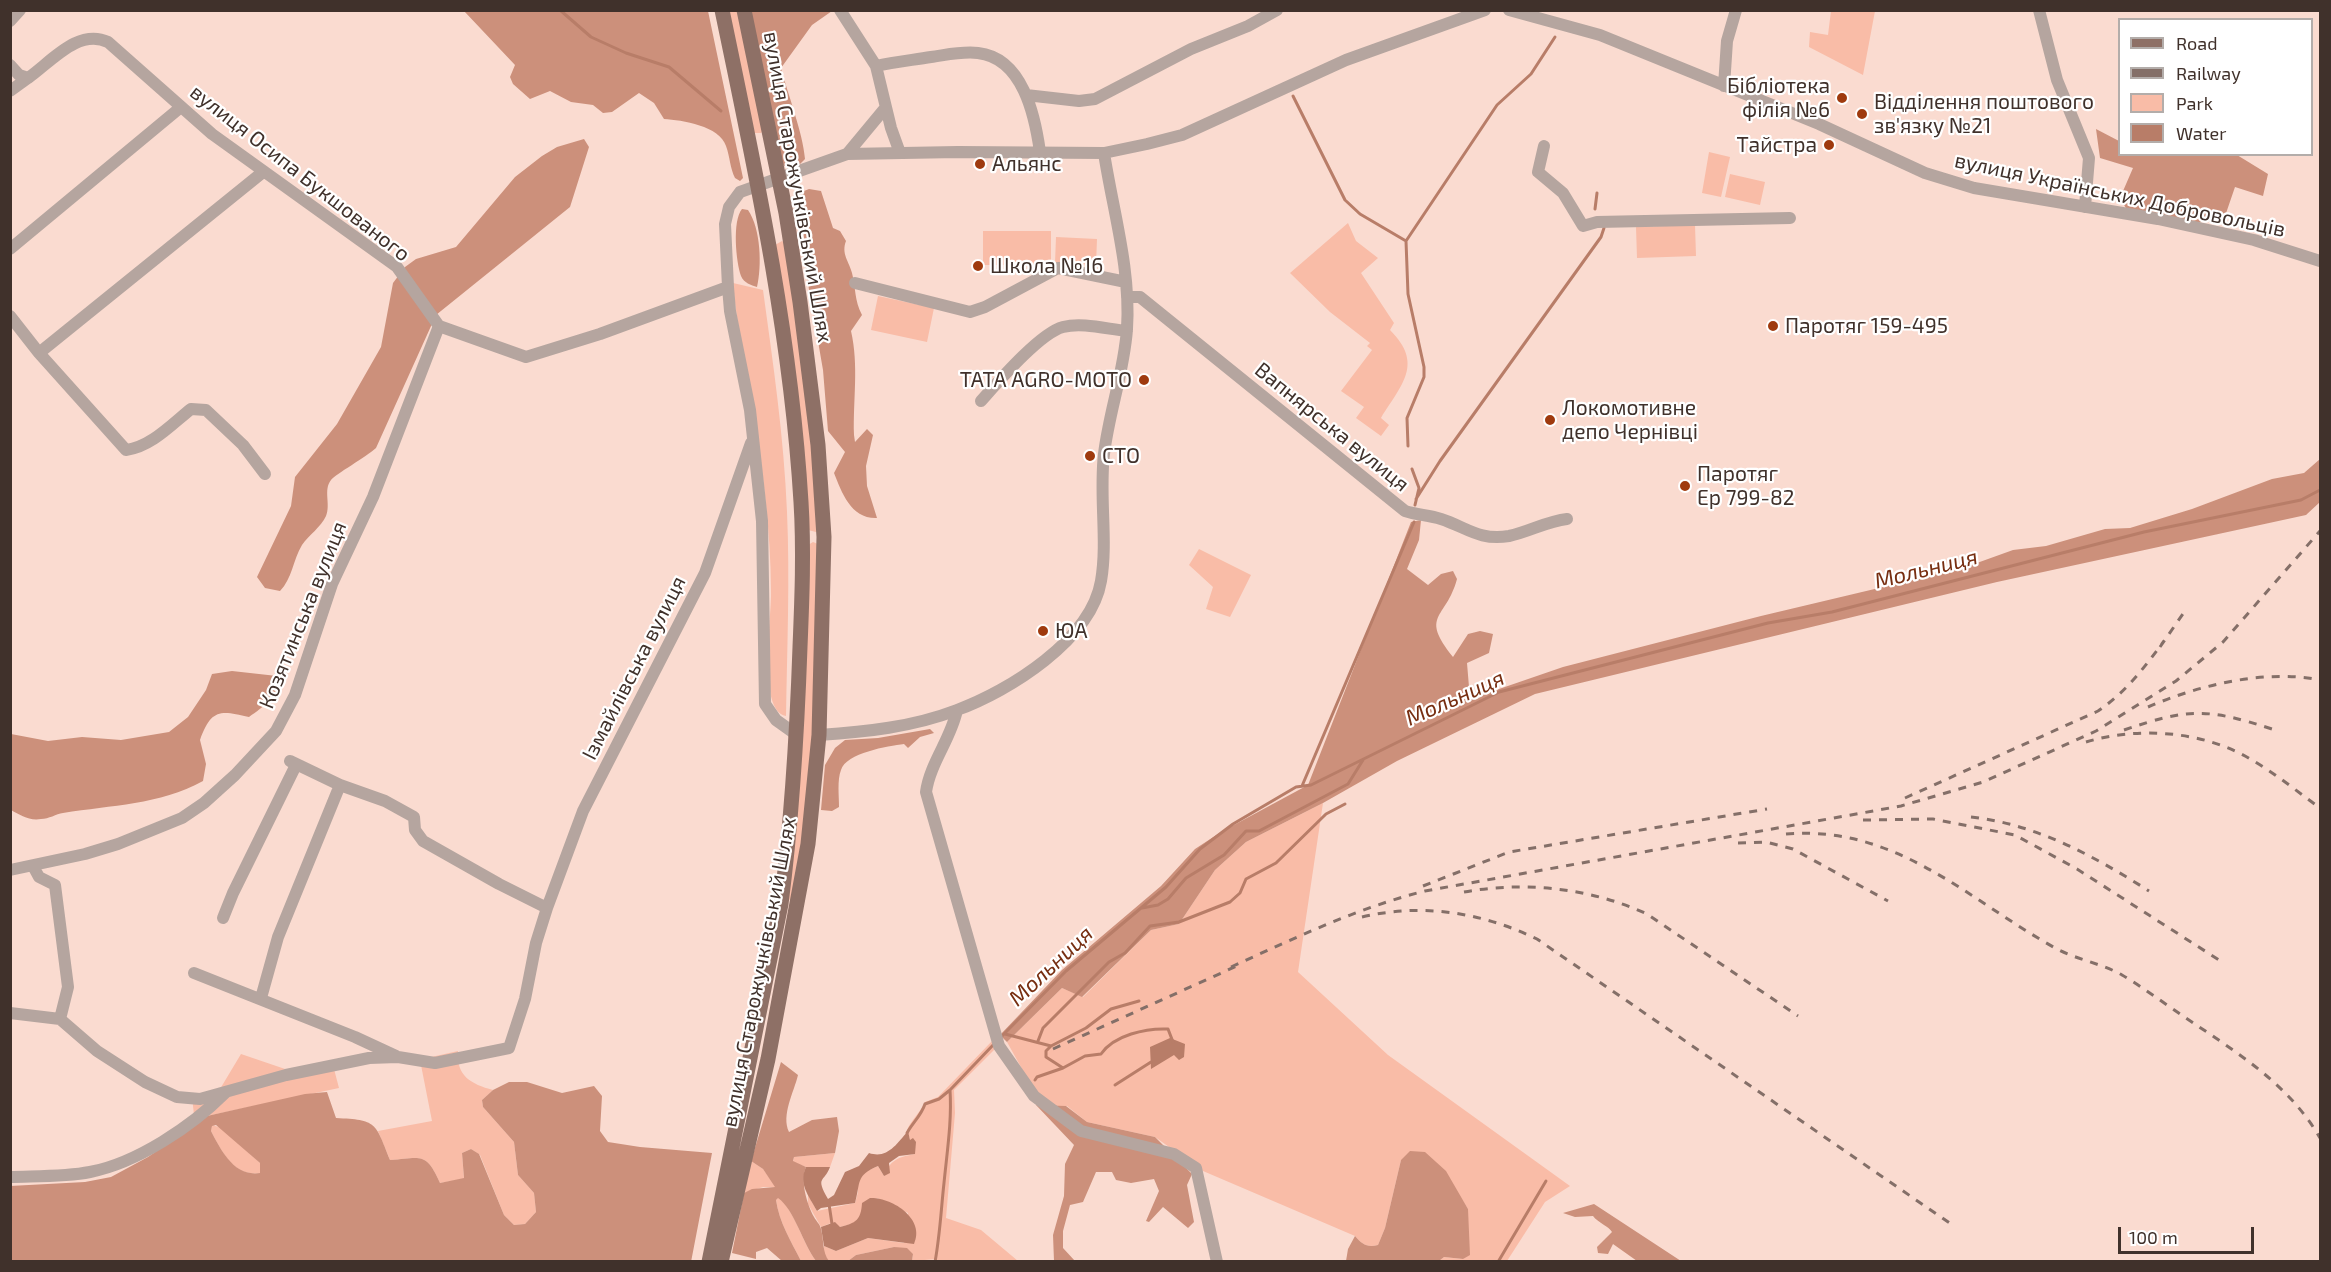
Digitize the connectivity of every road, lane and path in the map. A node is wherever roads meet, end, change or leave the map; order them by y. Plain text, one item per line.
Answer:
1 (20, 10) edge
2 (722, 10) edge
3 (744, 10) edge
4 (840, 10) edge
5 (1277, 10) edge
6 (1485, 10) edge
7 (1509, 10) edge
8 (1736, 10) edge
9 (2039, 10) edge
10 (1465, 14) edge
11 (10, 21) edge
12 (10, 65) edge
13 (876, 66) junction
14 (28, 78) junction
15 (1724, 86) junction
16 (10, 91) edge
17 (1026, 95) junction
18 (886, 106) junction
19 (181, 107) junction
20 (1544, 146) dead end
21 (1040, 152) junction
22 (900, 153) junction
23 (1104, 153) junction
24 (847, 154) junction
25 (263, 172) junction
26 (2085, 207) junction
27 (1790, 218) dead end
28 (789, 230) junction
29 (769, 234) junction
30 (10, 249) edge
31 (2320, 261) edge
32 (1126, 282) junction
33 (855, 283) dead end
34 (728, 287) junction
35 (1127, 297) junction
36 (10, 316) edge
37 (438, 326) junction
38 (1127, 331) junction
39 (39, 353) junction
40 (981, 401) dead end
41 (752, 439) junction
42 (265, 474) dead end
43 (1568, 519) dead end
44 (802, 537) junction
45 (824, 537) junction
46 (957, 710) junction
47 (797, 735) junction
48 (819, 735) junction
49 (340, 785) junction
50 (33, 866) junction
51 (10, 870) edge
52 (781, 904) junction
53 (798, 907) junction
54 (547, 908) junction
55 (223, 918) dead end
56 (194, 973) dead end
57 (261, 998) junction
58 (10, 1013) edge
59 (60, 1019) junction
60 (398, 1057) junction
61 (226, 1092) junction
62 (10, 1177) edge
63 (720, 1250) edge
64 (709, 1262) edge
65 (1217, 1262) edge

1 - 11 street
2 - 29 main road, вулиця Старожучківський Шлях
3 - 28 main road, вулиця Старожучківський Шлях
4 - 13 street
5 - 17 street
6 - 10 street
7 - 15 street, вулиця Українських Добровольців
8 - 15 street
9 - 26 street
10 - 23 street
12 - 14 street
13 - 17 street
13 - 18 street
14 - 16 street
14 - 19 street, вулиця Осипа Букшованого
15 - 26 street, вулиця Українських Добровольців
17 - 21 street
18 - 22 street
18 - 24 street
19 - 25 street, вулиця Осипа Букшованого
19 - 30 street
20 - 27 street
21 - 22 street
21 - 23 street
22 - 24 street
23 - 32 street
24 - 34 street, Ізмайлівська вулиця
25 - 37 street, вулиця Осипа Букшованого
25 - 39 street
26 - 31 street, вулиця Українських Добровольців
28 - 29 main road
28 - 45 main road, вулиця Старожучківський Шлях
29 - 44 main road, вулиця Старожучківський Шлях
32 - 33 street
32 - 35 street
34 - 37 street
34 - 41 street, Ізмайлівська вулиця
35 - 38 street
35 - 43 street, Вапнярська вулиця
36 - 39 street
37 - 50 street, Козятинська вулиця
38 - 40 street
38 - 46 street
39 - 42 street
41 - 47 street
41 - 54 street, Ізмайлівська вулиця
44 - 45 main road
44 - 47 main road, вулиця Старожучківський Шлях
45 - 48 main road, вулиця Старожучківський Шлях
46 - 48 street
46 - 65 street
47 - 52 main road, вулиця Старожучківський Шлях
48 - 53 main road, вулиця Старожучківський Шлях
49 - 54 street
49 - 55 street
49 - 57 street
50 - 51 street, Козятинська вулиця
50 - 59 street
52 - 53 main road
52 - 63 main road, вулиця Старожучківський Шлях
53 - 63 main road, вулиця Старожучківський Шлях
54 - 60 street, Ізмайлівська вулиця
56 - 57 street
57 - 60 street
58 - 59 street
59 - 61 street
60 - 61 street
61 - 62 street
63 - 64 main road, вулиця Старожучківський Шлях

